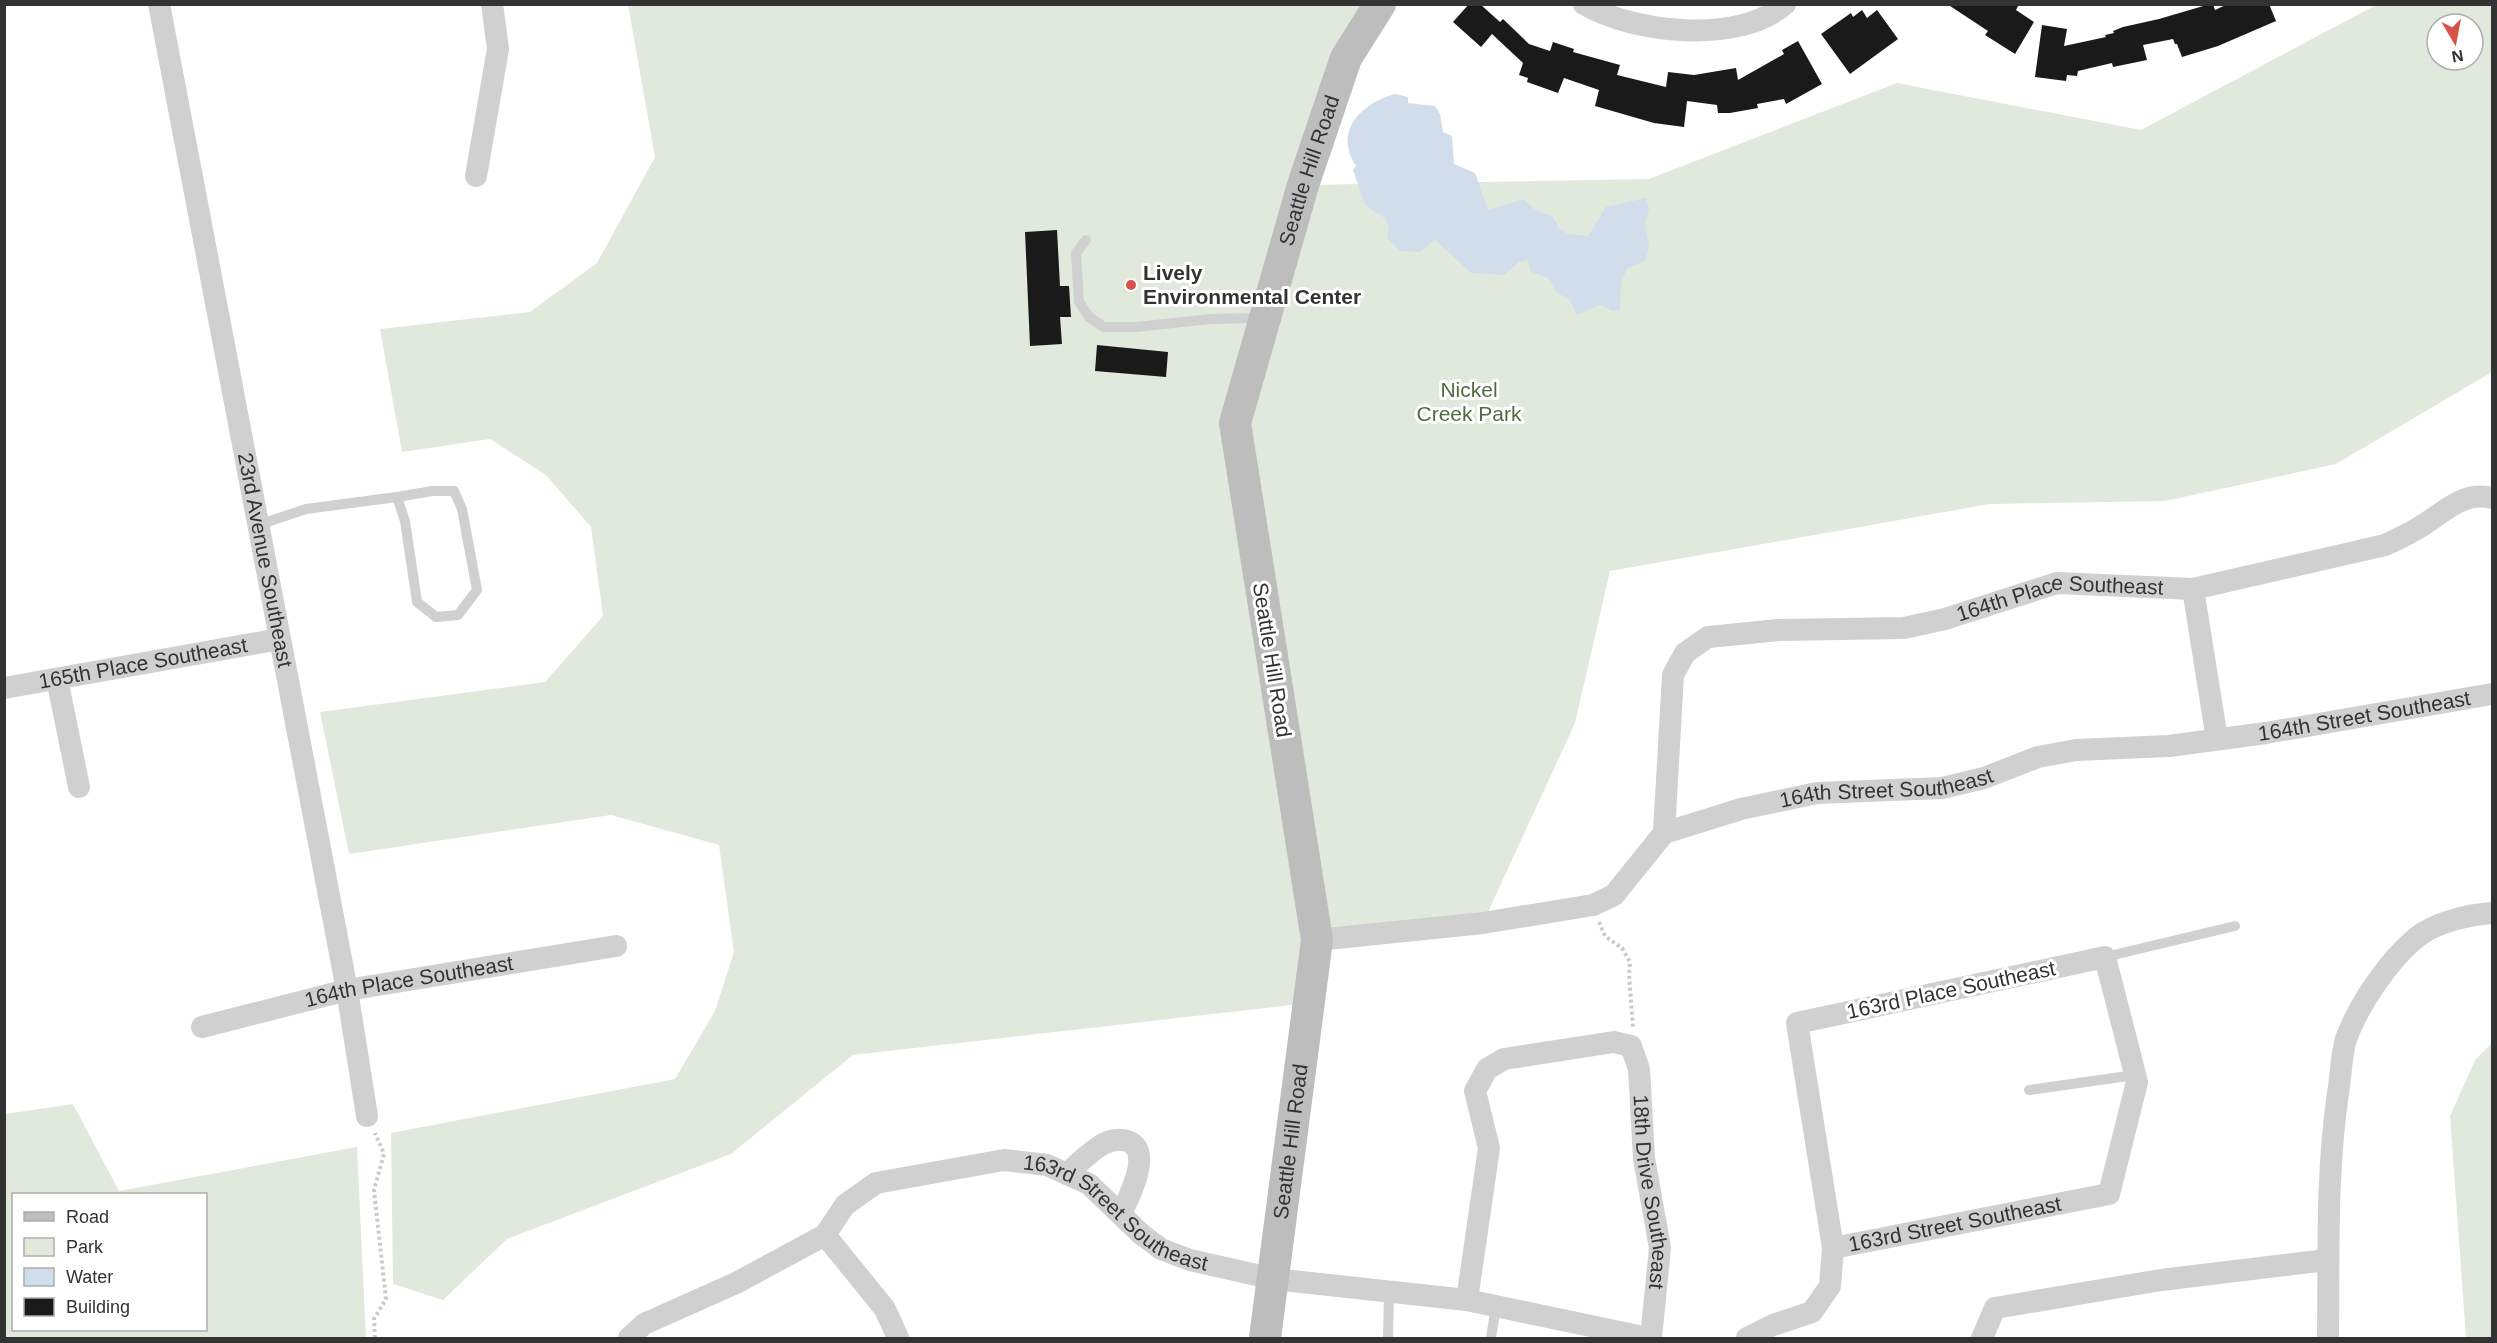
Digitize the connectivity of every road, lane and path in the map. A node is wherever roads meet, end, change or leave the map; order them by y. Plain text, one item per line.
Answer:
1 (159, 4) edge
2 (492, 4) edge
3 (1380, 4) edge
4 (1584, 4) edge
5 (1785, 4) edge
6 (476, 176) dead end
7 (1086, 240) dead end
8 (1265, 318) junction
9 (397, 497) junction
10 (2493, 498) edge
11 (258, 525) junction
12 (2193, 589) junction
13 (280, 639) junction
14 (57, 679) junction
15 (4, 688) edge
16 (2489, 695) edge
17 (2217, 739) junction
18 (79, 787) dead end
19 (1664, 833) junction
20 (1593, 905) junction
21 (2493, 913) edge
22 (2235, 926) dead end
23 (1317, 940) junction
24 (616, 946) dead end
25 (2105, 957) junction
26 (347, 990) junction
27 (202, 1027) dead end
28 (1631, 1046) junction
29 (2135, 1074) junction
30 (2029, 1090) dead end
31 (366, 1112) joint
32 (1067, 1174) junction
33 (1121, 1214) junction
34 (825, 1235) junction
35 (1833, 1248) junction
36 (2327, 1260) junction
37 (1274, 1280) junction
38 (1389, 1292) junction
39 (1467, 1300) junction
40 (1496, 1306) junction
41 (1600, 1334) edge
42 (375, 1338) edge
43 (629, 1338) edge
44 (898, 1338) edge
45 (1266, 1338) edge
46 (1388, 1338) edge
47 (1491, 1338) edge
48 (1649, 1338) edge
49 (1747, 1338) edge
50 (1982, 1338) edge
51 (2328, 1338) edge

1 - 11 street, 23rd Avenue Southeast
2 - 6 street
3 - 8 street, Seattle Hill Road
4 - 5 street
7 - 8 lane
8 - 23 street, Seattle Hill Road
9 - 9 lane
9 - 11 lane
10 - 12 street, 164th Place Southeast
11 - 13 street, 23rd Avenue Southeast
12 - 17 street
12 - 19 street, 164th Place Southeast
13 - 14 street, 165th Place Southeast
13 - 26 street, 23rd Avenue Southeast
14 - 15 street, 165th Place Southeast
14 - 18 street
16 - 17 street, 164th Street Southeast
17 - 19 street, 164th Street Southeast
19 - 20 street
20 - 23 street
20 - 28 path
21 - 36 street
22 - 25 lane
23 - 37 street, Seattle Hill Road
24 - 26 street, 164th Place Southeast
25 - 29 street
25 - 35 street, 163rd Place Southeast
26 - 27 street, 164th Place Southeast
26 - 31 street, 23rd Avenue Southeast
28 - 39 street
28 - 48 street, 18th Drive Southeast
29 - 30 lane
29 - 35 street, 163rd Street Southeast
31 - 42 path
32 - 33 street, 163rd Street Southeast
32 - 33 street
32 - 34 street, 163rd Street Southeast
33 - 37 street, 163rd Street Southeast
34 - 43 street, 163rd Street Southeast
34 - 44 street
35 - 49 street, 163rd Street Southeast
36 - 50 street
36 - 51 street
37 - 38 street, 163rd Street Southeast
37 - 45 street, Seattle Hill Road
38 - 39 street, 163rd Street Southeast
38 - 46 lane
39 - 40 street, 163rd Street Southeast
40 - 41 street, 163rd Street Southeast
40 - 47 lane
41 - 48 street, 163rd Street Southeast

